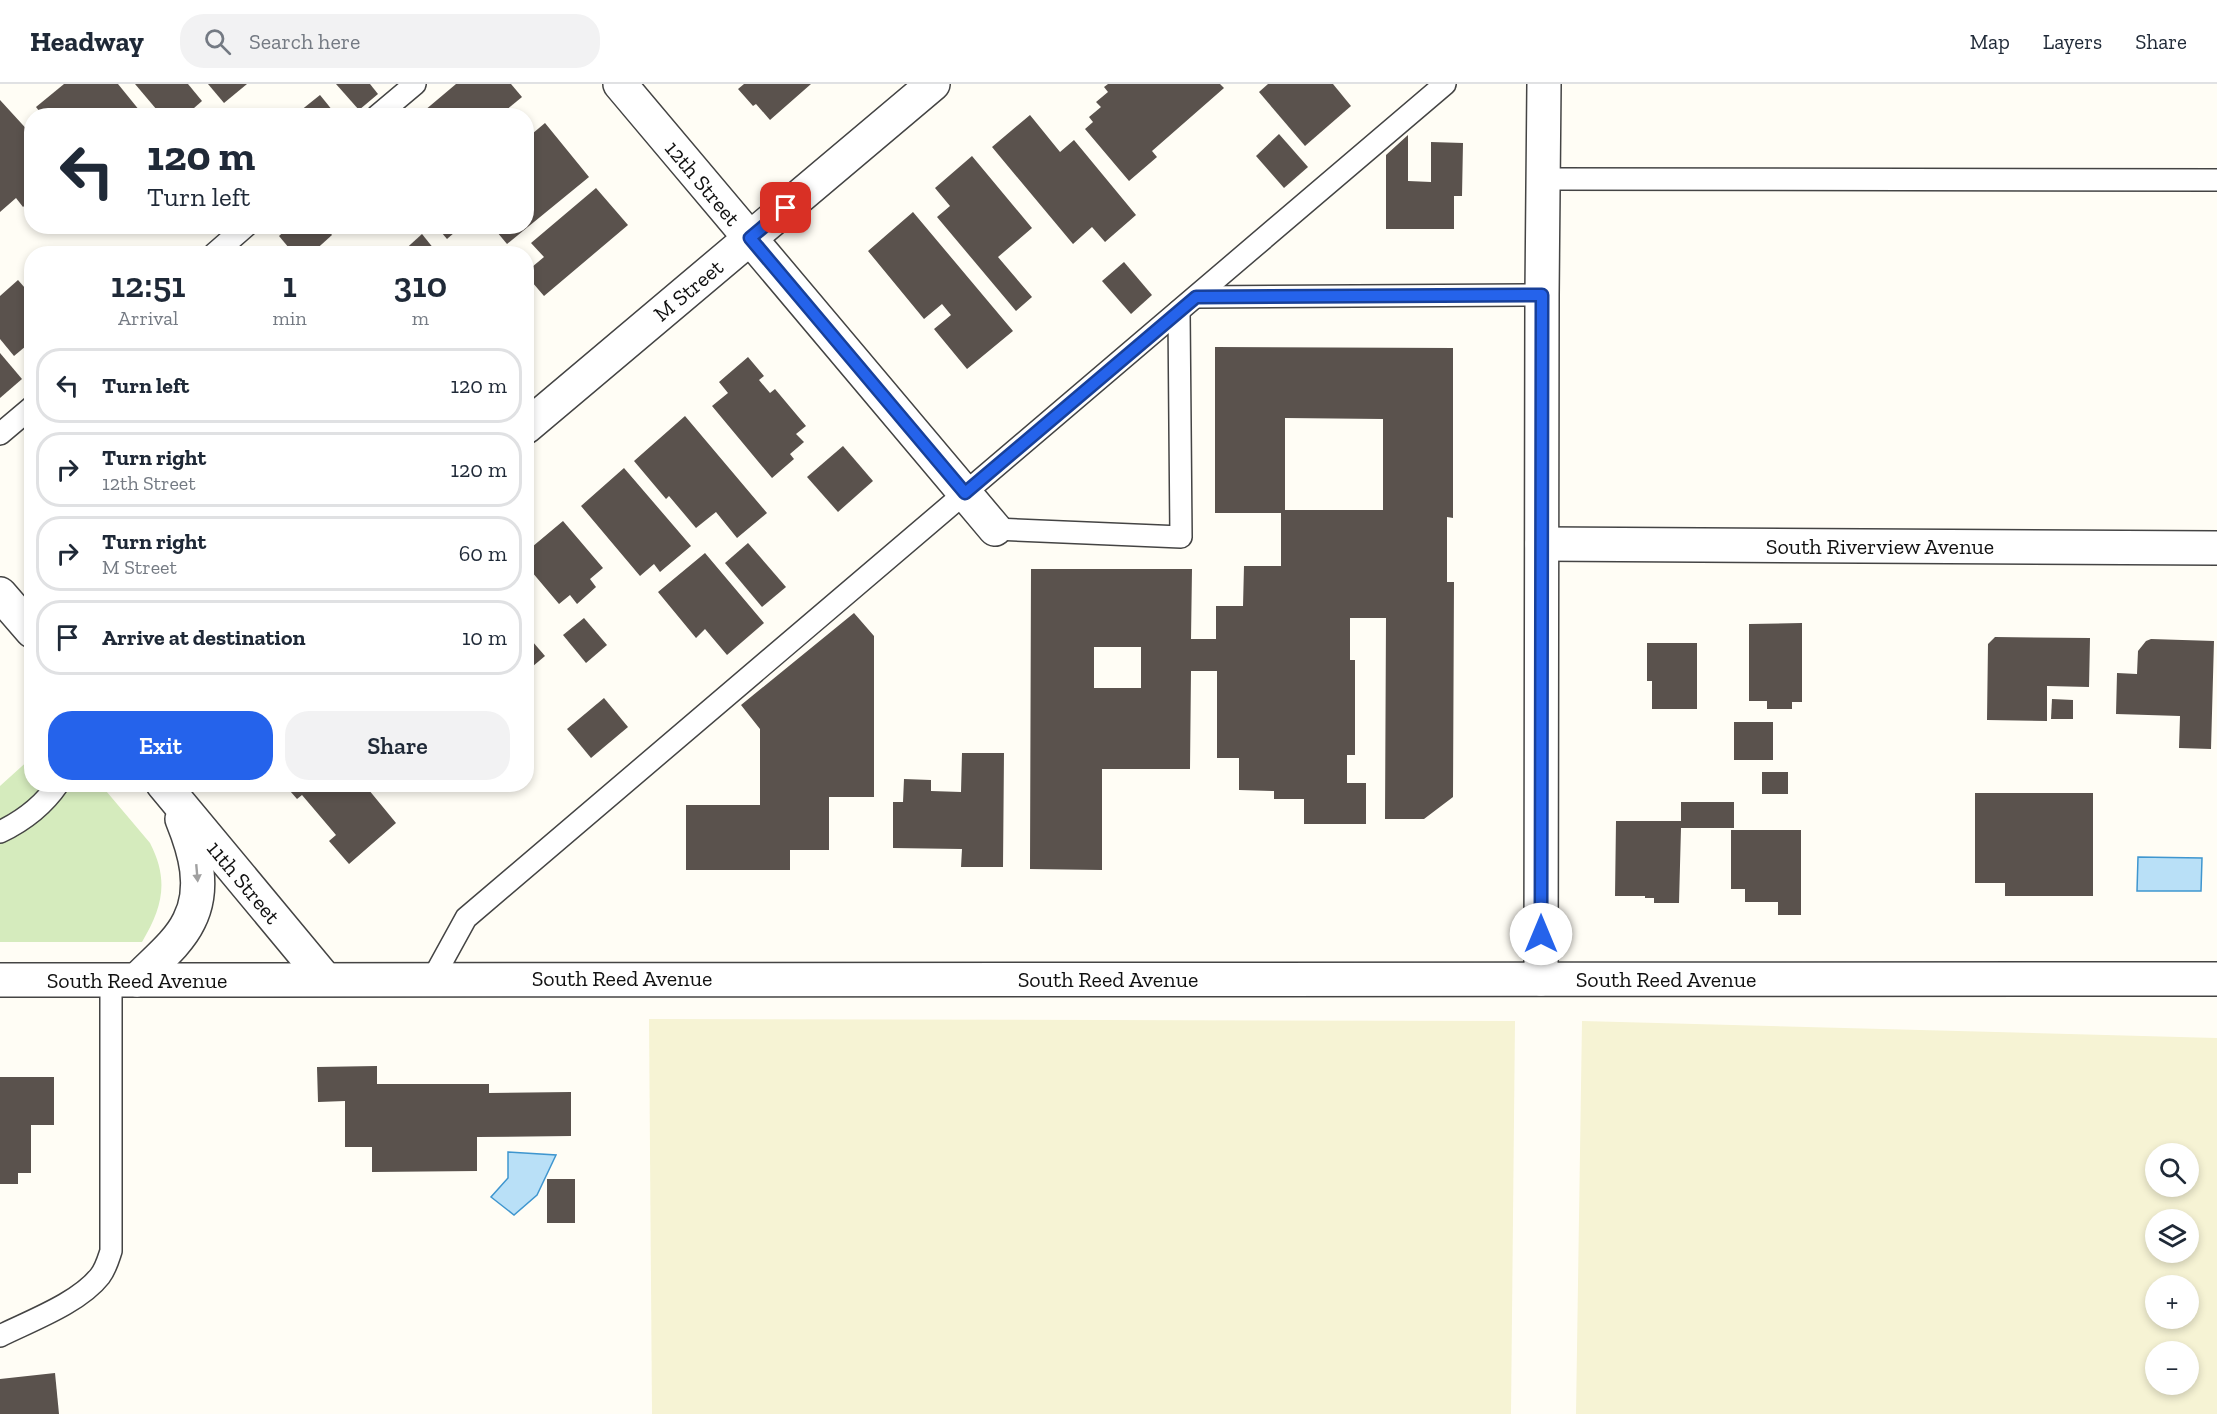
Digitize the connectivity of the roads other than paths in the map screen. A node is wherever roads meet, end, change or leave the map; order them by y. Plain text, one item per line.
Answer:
1 (415, 84) edge
2 (620, 84) edge
3 (933, 84) edge
4 (1445, 84) edge
5 (1545, 84) edge
6 (386, 108) edge
7 (1545, 179) junction
8 (2217, 180) edge
9 (237, 234) edge
10 (750, 238) junction
11 (223, 246) edge
12 (1542, 295) junction
13 (1196, 297) junction
14 (1179, 311) junction
15 (24, 414) edge
16 (534, 420) edge
17 (0, 434) edge
18 (965, 493) junction
19 (995, 529) joint
20 (1542, 544) junction
21 (2217, 548) edge
22 (0, 594) edge
23 (24, 622) edge
24 (51, 792) edge
25 (168, 792) edge
26 (169, 792) edge
27 (0, 832) edge
28 (433, 978) junction
29 (325, 979) junction
30 (1541, 979) junction
31 (2217, 979) edge
32 (0, 980) edge
33 (124, 980) junction
34 (0, 1336) edge

1 - 6 lane
2 - 10 street, 12th Street
3 - 10 street, M Street
4 - 13 lane
5 - 7 street
7 - 8 lane
7 - 12 street
9 - 11 lane
10 - 16 street, M Street
10 - 18 street, 12th Street
12 - 13 lane
12 - 20 street
13 - 14 lane
14 - 18 lane
14 - 19 lane
15 - 17 lane
18 - 19 street, 12th Street
18 - 28 lane
20 - 21 street, South Riverview Avenue
20 - 30 street
22 - 23 street
24 - 27 lane
25 -> 33 street
26 - 29 street, 11th Street
28 - 29 street, South Reed Avenue
28 - 30 street, South Reed Avenue
29 - 33 street, South Reed Avenue
30 - 31 street, South Reed Avenue
32 - 33 street, South Reed Avenue
33 - 34 lane

